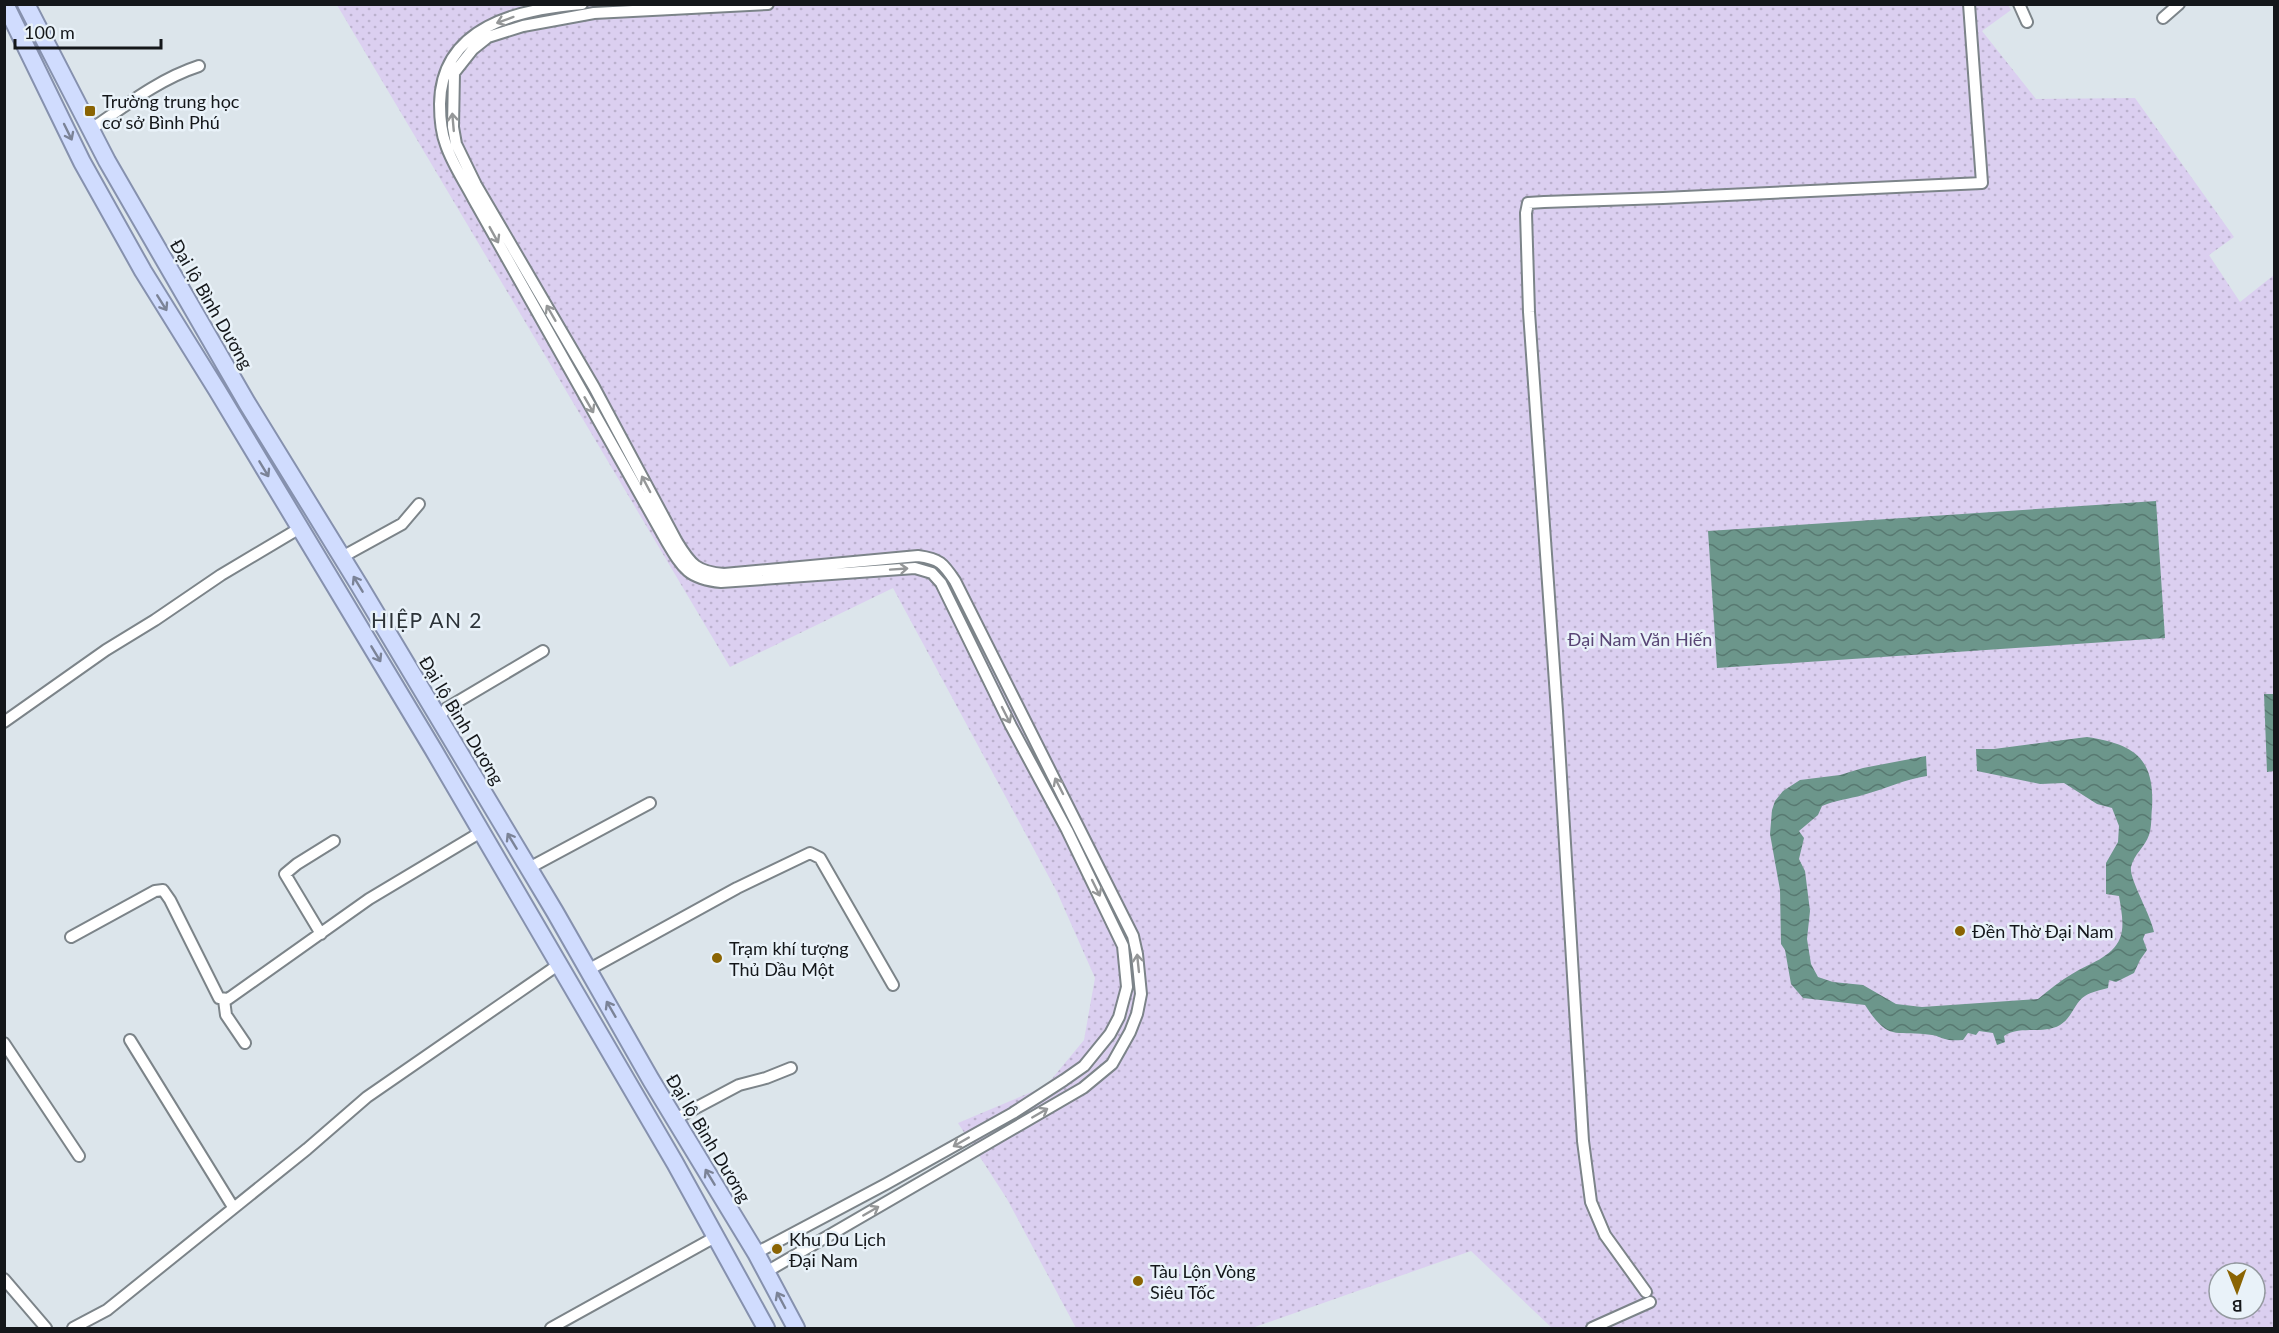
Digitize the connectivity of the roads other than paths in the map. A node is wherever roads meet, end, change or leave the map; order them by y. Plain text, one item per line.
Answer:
1 (5, 4) edge
2 (26, 4) edge
3 (582, 4) edge
4 (768, 4) edge
5 (1969, 4) edge
6 (2019, 4) edge
7 (2179, 4) edge
8 (2163, 18) dead end
9 (2027, 22) dead end
10 (199, 66) dead end
11 (68, 86) junction
12 (50, 96) junction
13 (90, 129) junction
14 (419, 504) dead end
15 (300, 528) junction
16 (342, 557) junction
17 (543, 651) dead end
18 (438, 718) junction
19 (4, 722) edge
20 (650, 803) dead end
21 (481, 832) junction
22 (334, 841) dead end
23 (529, 868) junction
24 (321, 934) junction
25 (71, 937) dead end
26 (558, 965) junction
27 (588, 970) junction
28 (893, 985) dead end
29 (224, 1000) junction
30 (130, 1040) dead end
31 (4, 1043) edge
32 (245, 1043) dead end
33 (791, 1068) dead end
34 (675, 1119) junction
35 (79, 1156) dead end
36 (233, 1207) junction
37 (717, 1236) junction
38 (773, 1244) junction
39 (756, 1253) junction
40 (783, 1262) junction
41 (733, 1266) junction
42 (766, 1272) junction
43 (4, 1280) edge
44 (742, 1283) junction
45 (46, 1329) edge
46 (73, 1329) edge
47 (551, 1329) edge
48 (766, 1329) edge
49 (796, 1329) edge
50 (1593, 1329) edge

1 - 12 highway
2 - 11 highway, Đại lộ Bình Dương
3 -> 38 street
40 -> 4 street
5 - 50 street
6 - 9 street
7 - 8 street
10 - 13 street
11 - 12 highway
11 - 13 highway, Đại lộ Bình Dương
12 -> 15 highway
13 - 16 highway, Đại lộ Bình Dương
14 - 16 street
15 - 19 street
15 -> 21 highway
18 -> 16 highway, Đại lộ Bình Dương
17 - 18 street
23 -> 18 highway, Đại lộ Bình Dương
20 - 23 street
21 - 24 street
21 - 26 highway
22 - 24 street
23 - 27 highway, Đại lộ Bình Dương
24 - 29 street
25 - 29 street
26 - 36 street
26 - 37 highway
27 - 28 street
34 -> 27 highway, Đại lộ Bình Dương
29 - 32 street
30 - 36 street
31 - 35 street
33 - 34 street
39 -> 34 highway, Đại lộ Bình Dương
36 - 46 street
37 - 41 highway
37 - 47 street
38 - 39 street
38 - 40 street
39 - 41 highway
39 - 42 highway, Đại lộ Bình Dương
40 - 42 street
41 - 44 highway
42 - 44 highway
49 -> 42 highway, Đại lộ Bình Dương
43 - 45 street
44 - 48 highway

